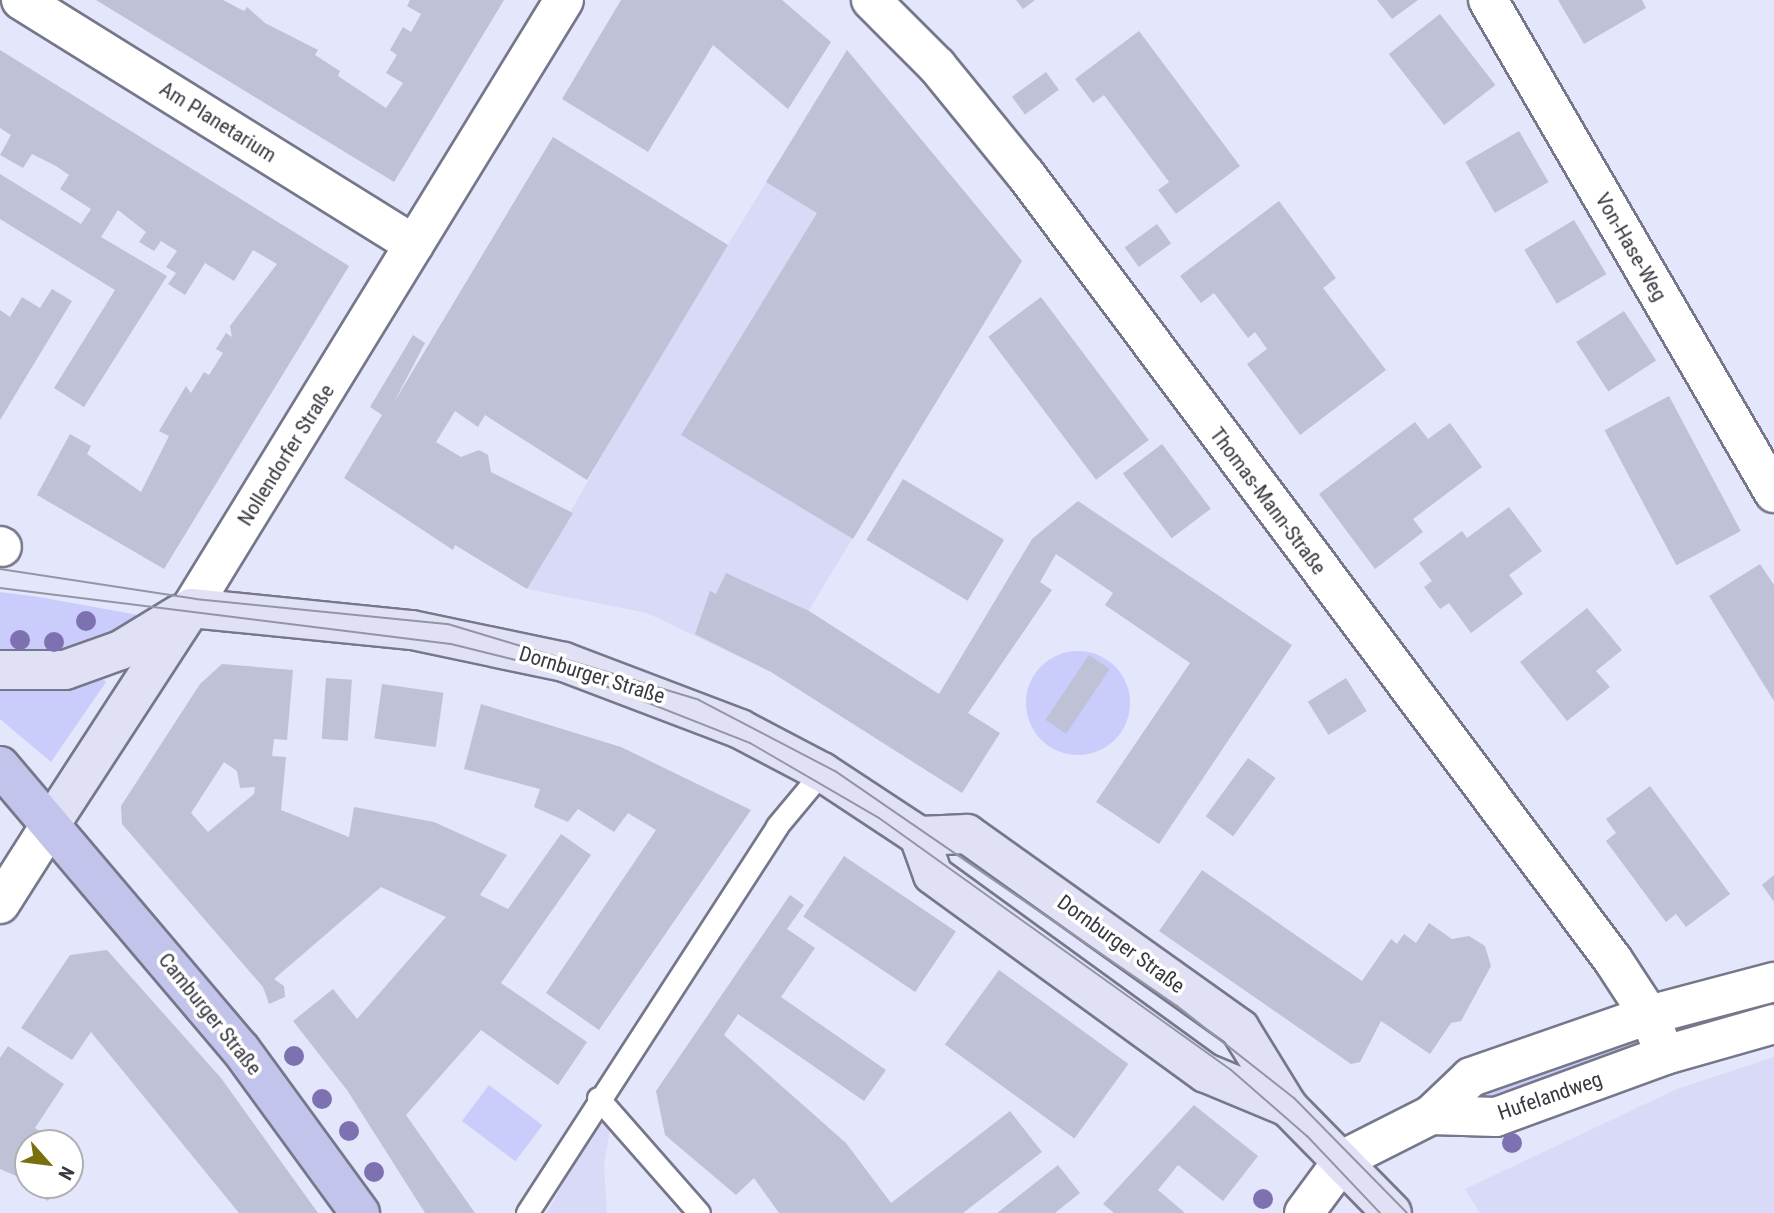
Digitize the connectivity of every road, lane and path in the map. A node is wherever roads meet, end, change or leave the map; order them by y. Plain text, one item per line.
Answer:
1 (21, 0) edge
2 (564, 0) edge
3 (871, 0) edge
4 (1488, 0) edge
5 (414, 245) junction
6 (1774, 493) edge
7 (191, 608) junction
8 (0, 670) edge
9 (0, 766) edge
10 (822, 772) junction
11 (52, 822) junction
12 (919, 836) junction
13 (0, 904) edge
14 (1774, 982) edge
15 (1649, 1015) junction
16 (1774, 1024) edge
17 (1665, 1055) junction
18 (598, 1098) junction
19 (1288, 1107) junction
20 (1432, 1115) junction
21 (1344, 1160) junction
22 (360, 1213) edge
23 (527, 1213) edge
24 (699, 1213) edge
25 (1304, 1213) edge
26 (1392, 1213) edge

1 - 5 street, Am Planetarium
2 - 5 street, Nollendorfer Straße
3 - 15 street, Thomas-Mann-Straße
4 - 6 street, Von-Hase-Weg
5 - 7 street, Nollendorfer Straße
7 - 8 street
7 - 10 street, Dornburger Straße
7 - 11 street, Nollendorfer Straße
9 - 11 main road
10 - 12 street, Dornburger Straße
10 - 18 lane
11 - 13 street, Nollendorfer Straße
11 - 22 main road, Camburger Straße
12 - 19 street, Dornburger Straße
12 - 19 street, Dornburger Straße
14 - 15 street, Hufelandweg
15 - 17 street
15 - 20 street, Hufelandweg
16 - 17 street, Hufelandweg
17 - 20 street, Hufelandweg
18 - 23 lane
18 - 24 lane
19 - 21 street, Dornburger Straße
20 - 21 street, Hufelandweg
21 - 25 street
21 - 26 street, Dornburger Straße

